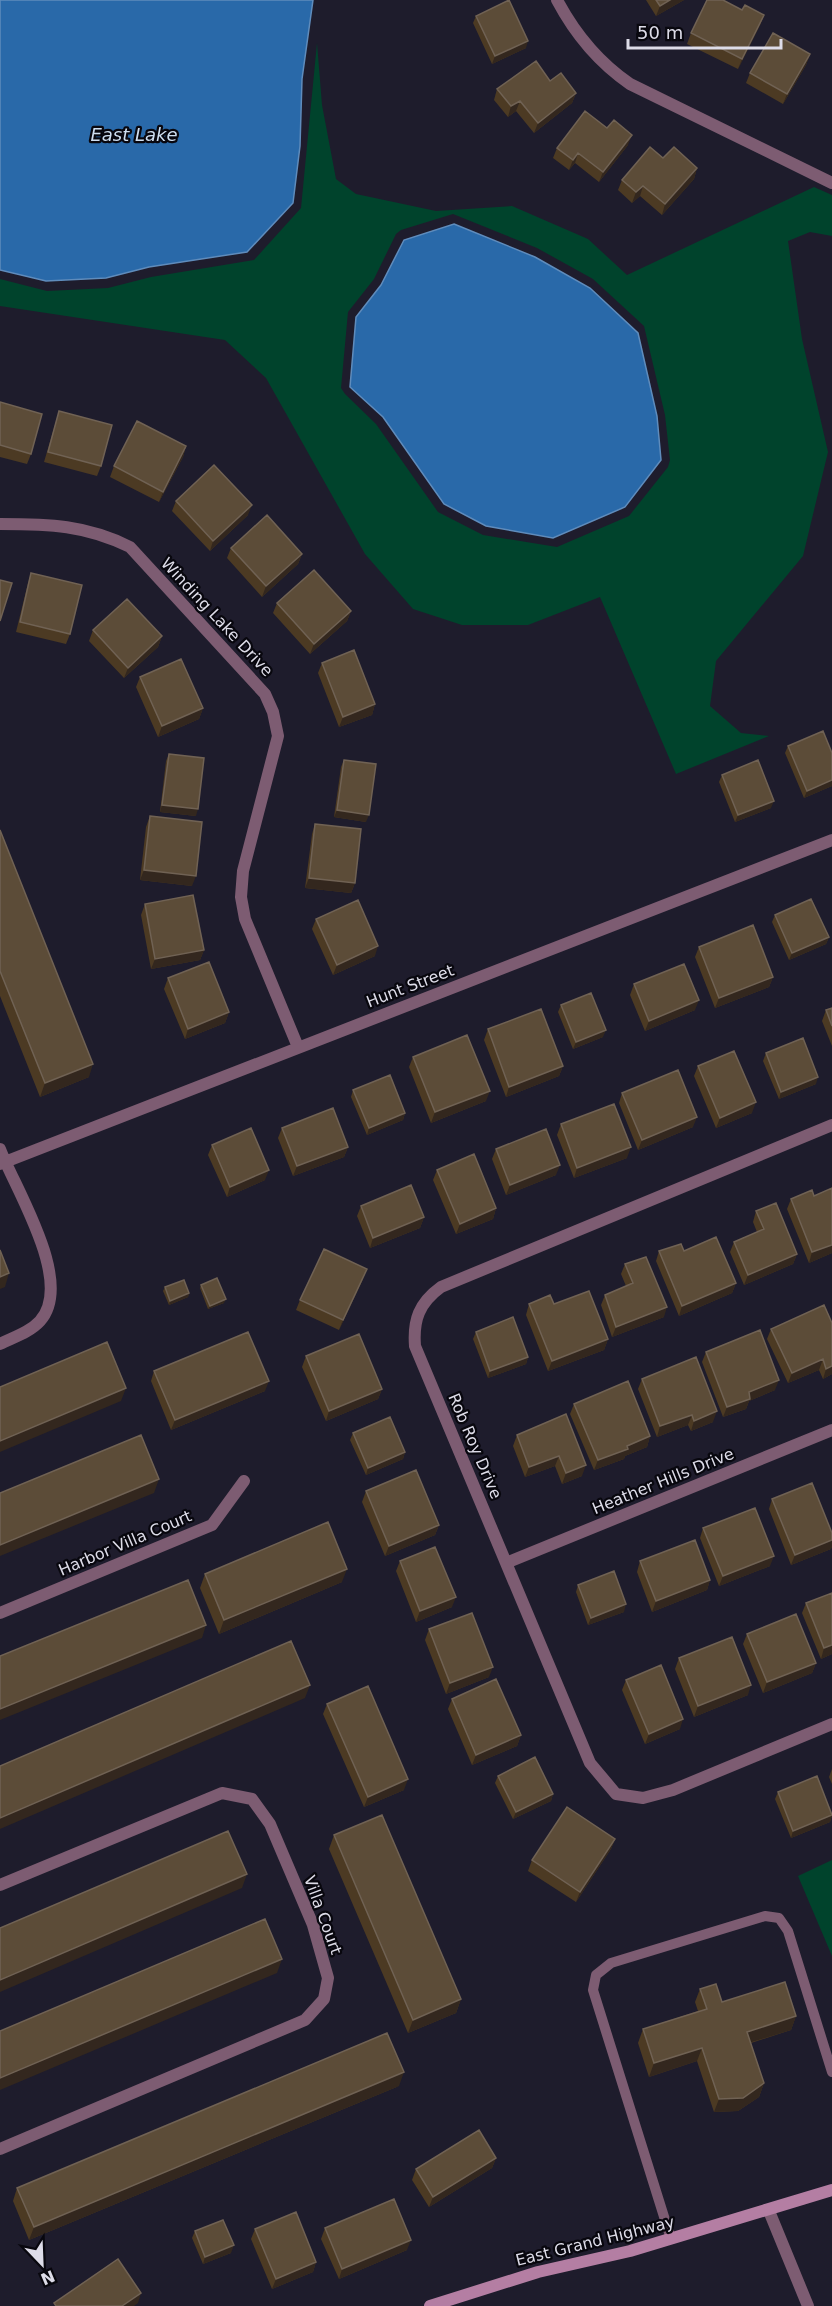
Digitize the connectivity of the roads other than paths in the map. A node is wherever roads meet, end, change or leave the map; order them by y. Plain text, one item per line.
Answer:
1 (557, 0) edge
2 (832, 183) edge
3 (0, 524) edge
4 (832, 840) edge
5 (297, 1047) junction
6 (832, 1125) edge
7 (0, 1149) edge
8 (2, 1163) edge
9 (0, 1344) edge
10 (832, 1430) edge
11 (244, 1480) dead end
12 (506, 1563) junction
13 (0, 1613) edge
14 (832, 1724) edge
15 (0, 1885) edge
16 (832, 2072) edge
17 (0, 2149) edge
18 (832, 2190) edge
19 (769, 2211) junction
20 (671, 2239) junction
21 (429, 2306) edge
22 (808, 2306) edge

1 - 2 street
3 - 5 street, Winding Lake Drive
4 - 5 street, Hunt Street
5 - 8 street, Hunt Street
6 - 12 street, Rob Roy Drive
7 - 8 street
8 - 9 street
10 - 12 street, Heather Hills Drive
11 - 13 street, Harbor Villa Court
12 - 14 street, Rob Roy Drive
15 - 17 street, Villa Court
16 - 20 lane
18 - 19 street, East Grand Highway
19 - 20 street, East Grand Highway
19 - 22 street
20 - 21 street, East Grand Highway

